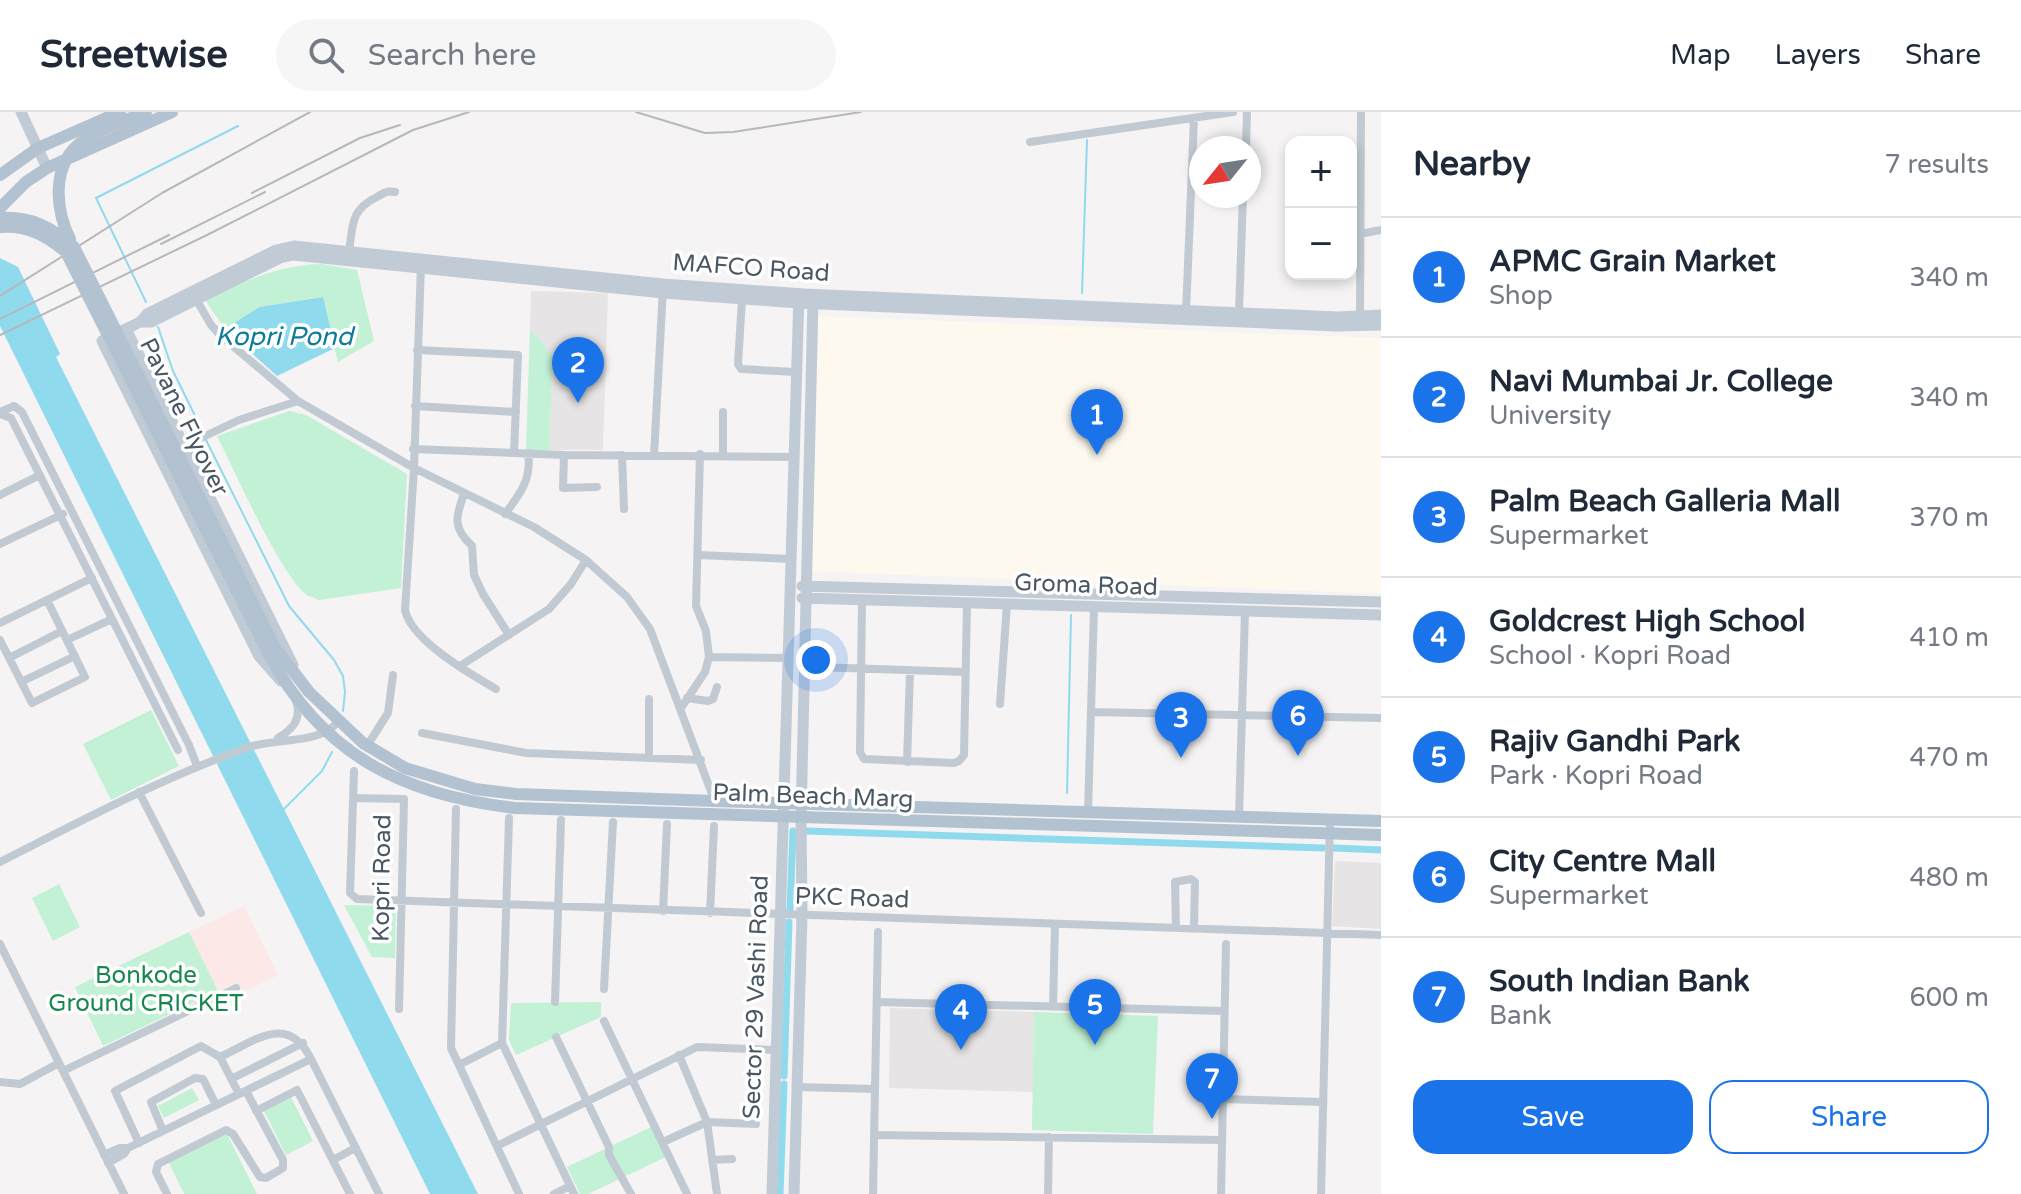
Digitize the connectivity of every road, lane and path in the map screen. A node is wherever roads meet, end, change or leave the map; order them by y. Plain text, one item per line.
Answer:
1 (21, 112) edge
2 (120, 112) edge
3 (146, 112) edge
4 (172, 112) edge
5 (1233, 112) edge
6 (1247, 112) edge
7 (1361, 112) edge
8 (1194, 118) junction
9 (1246, 136) edge
10 (1030, 142) dead end
11 (38, 148) junction
12 (47, 168) junction
13 (0, 175) edge
14 (395, 192) dead end
15 (0, 208) edge
16 (1243, 208) edge
17 (0, 218) edge
18 (0, 227) edge
19 (1381, 230) edge
20 (1360, 234) junction
21 (74, 247) junction
22 (349, 252) junction
23 (420, 264) junction
24 (663, 289) junction
25 (798, 298) junction
26 (813, 298) junction
27 (196, 299) junction
28 (742, 299) junction
29 (1239, 313) junction
30 (1186, 315) junction
31 (1381, 315) edge
32 (1360, 316) junction
33 (1337, 321) junction
34 (140, 322) junction
35 (1381, 325) edge
36 (126, 329) junction
37 (417, 350) junction
38 (796, 372) junction
39 (298, 401) junction
40 (415, 406) junction
41 (516, 412) junction
42 (723, 412) dead end
43 (0, 413) edge
44 (184, 446) junction
45 (413, 449) junction
46 (514, 453) junction
47 (528, 453) junction
48 (700, 454) junction
49 (564, 455) junction
50 (622, 455) junction
51 (654, 455) junction
52 (723, 455) junction
53 (794, 457) junction
54 (414, 468) junction
55 (40, 475) junction
56 (597, 487) dead end
57 (464, 494) junction
58 (0, 495) edge
59 (624, 509) dead end
60 (71, 510) junction
61 (505, 514) junction
62 (60, 515) junction
63 (0, 544) edge
64 (698, 555) junction
65 (791, 559) junction
66 (586, 560) junction
67 (92, 578) junction
68 (790, 592) junction
69 (806, 592) junction
70 (47, 600) junction
71 (862, 600) junction
72 (1327, 601) junction
73 (1381, 602) edge
74 (967, 604) junction
75 (1007, 604) junction
76 (1094, 608) junction
77 (1245, 612) junction
78 (1326, 615) junction
79 (1381, 615) edge
80 (112, 619) junction
81 (0, 623) edge
82 (62, 631) junction
83 (509, 635) junction
84 (0, 640) edge
85 (67, 640) junction
86 (272, 651) junction
87 (75, 656) junction
88 (709, 657) junction
89 (9, 658) junction
90 (788, 658) junction
91 (460, 666) junction
92 (816, 667) dead end
93 (860, 669) junction
94 (910, 671) junction
95 (965, 672) junction
96 (393, 675) dead end
97 (298, 676) junction
98 (21, 682) junction
99 (284, 684) junction
100 (717, 687) dead end
101 (496, 689) dead end
102 (687, 698) junction
103 (649, 699) dead end
104 (295, 700) junction
105 (1000, 704) dead end
106 (681, 708) junction
107 (1091, 712) junction
108 (1242, 715) junction
109 (1381, 718) edge
110 (338, 722) junction
111 (328, 732) junction
112 (422, 733) dead end
113 (274, 741) junction
114 (367, 746) junction
115 (178, 750) dead end
116 (649, 758) junction
117 (701, 760) junction
118 (907, 762) junction
119 (199, 765) junction
120 (354, 771) dead end
121 (139, 792) junction
122 (354, 798) junction
123 (715, 801) junction
124 (784, 802) junction
125 (801, 803) junction
126 (456, 809) dead end
127 (1088, 813) junction
128 (1239, 816) junction
129 (784, 817) junction
130 (509, 818) dead end
131 (801, 818) junction
132 (1330, 819) junction
133 (561, 820) dead end
134 (714, 820) junction
135 (1381, 821) edge
136 (613, 822) dead end
137 (667, 824) dead end
138 (1329, 834) junction
139 (1381, 835) edge
140 (0, 862) edge
141 (402, 901) junction
142 (454, 903) junction
143 (506, 905) junction
144 (558, 907) junction
145 (610, 909) junction
146 (663, 911) junction
147 (201, 913) dead end
148 (710, 913) junction
149 (780, 916) junction
150 (802, 916) junction
151 (1055, 924) junction
152 (1176, 928) junction
153 (1194, 928) junction
154 (878, 932) dead end
155 (1327, 932) junction
156 (1381, 935) edge
157 (0, 944) edge
158 (1226, 944) dead end
159 (236, 988) dead end
160 (604, 989) dead end
161 (555, 1002) dead end
162 (877, 1002) junction
163 (1053, 1007) junction
164 (399, 1009) dead end
165 (1224, 1011) junction
166 (604, 1021) dead end
167 (556, 1037) dead end
168 (303, 1043) junction
169 (502, 1043) junction
170 (776, 1050) junction
171 (679, 1055) junction
172 (220, 1057) junction
173 (311, 1059) junction
174 (459, 1065) junction
175 (61, 1067) junction
176 (231, 1079) junction
177 (633, 1079) junction
178 (0, 1082) edge
179 (797, 1087) junction
180 (875, 1089) junction
181 (242, 1092) junction
182 (1223, 1099) junction
183 (587, 1101) junction
184 (1323, 1102) junction
185 (216, 1105) junction
186 (256, 1111) junction
187 (707, 1122) junction
188 (541, 1124) junction
189 (756, 1124) dead end
190 (163, 1131) junction
191 (874, 1135) junction
192 (1049, 1137) junction
193 (1222, 1140) junction
194 (663, 1142) junction
195 (139, 1143) junction
196 (497, 1146) junction
197 (355, 1148) junction
198 (106, 1159) junction
199 (732, 1159) dead end
200 (333, 1160) junction
201 (712, 1160) junction
202 (572, 1190) edge
203 (124, 1194) edge
204 (167, 1194) edge
205 (350, 1194) edge
206 (379, 1194) edge
207 (519, 1194) edge
208 (554, 1194) edge
209 (631, 1194) edge
210 (687, 1194) edge
211 (717, 1194) edge
212 (772, 1194) edge
213 (794, 1194) edge
214 (873, 1194) edge
215 (1048, 1194) edge
216 (1221, 1194) edge
217 (1321, 1194) edge

1 - 11 main road
2 - 11 main road
3 - 21 main road, bridge
4 - 12 main road
5 - 8 street
6 - 9 street
7 - 20 street
8 - 10 street
8 - 30 street
11 - 12 main road
11 - 13 main road
12 - 15 main road
14 - 22 street
16 - 29 street
17 - 21 main road, Pavane Flyover, bridge
18 - 86 main road, Pavane Flyover, bridge
19 - 20 street
20 - 32 street
21 - 86 main road, Pavane Flyover, bridge
22 - 23 main road, MAFCO Road
22 - 34 main road, MAFCO Road
23 - 24 main road, MAFCO Road
23 - 27 main road, MAFCO Road
23 - 37 street
24 - 25 main road, MAFCO Road
24 - 28 main road, MAFCO Road
24 - 51 street
25 - 26 main road, MAFCO Road
25 - 28 main road, MAFCO Road
25 - 38 main road, Sector 29 Vashi Road
26 - 30 main road, MAFCO Road
26 - 69 main road, Sector 29 Vashi Road
27 - 34 main road, MAFCO Road
27 - 39 street
28 - 38 street
29 - 30 main road, MAFCO Road
29 - 33 main road, MAFCO Road
30 - 33 main road, MAFCO Road
31 - 32 main road, MAFCO Road
32 - 33 main road, MAFCO Road
33 - 35 main road, MAFCO Road
34 - 36 main road, MAFCO Road
36 - 44 main road
36 - 99 main road, MAFCO Road
37 - 40 street
37 - 41 street
38 - 53 main road, Sector 29 Vashi Road
39 - 44 street
39 - 54 street
40 - 41 street
40 - 45 street
41 - 46 street
42 - 52 street
43 - 55 street
43 - 60 street
44 - 97 main road
45 - 46 street
45 - 54 street
46 - 47 street
47 - 49 street
47 - 61 street
48 - 51 street
48 - 52 street
48 - 64 street
49 - 50 street
49 - 56 street
50 - 51 street
50 - 59 street
52 - 53 street
53 - 65 main road, Sector 29 Vashi Road
54 - 57 street
54 - 91 street
55 - 58 street
55 - 62 street
57 - 61 street
57 - 83 street
60 - 62 street
60 - 119 street
61 - 66 street
62 - 63 street
62 - 67 street
64 - 65 street
64 - 88 street
65 - 68 main road, Sector 29 Vashi Road
66 - 83 street
66 - 106 street
67 - 70 street
67 - 80 street
68 - 69 main road, Groma Road
68 - 90 main road, Sector 29 Vashi Road
69 - 71 main road, Groma Road
69 - 72 main road, Groma Road
69 - 125 main road, Sector 29 Vashi Road
70 - 81 street
70 - 82 street
71 - 74 main road, Groma Road
71 - 93 street
72 - 73 main road, Groma Road
72 - 78 main road
74 - 75 main road, Groma Road
74 - 95 street
75 - 76 main road, Groma Road
75 - 105 street
76 - 77 main road, Groma Road
76 - 107 street
77 - 78 main road, Groma Road
77 - 108 street
78 - 79 main road, Groma Road
80 - 85 street
80 - 115 street
82 - 85 street
82 - 89 street
83 - 91 street
84 - 89 street
85 - 87 street
86 - 97 main road, Pavane Flyover
86 - 99 main road, Pavane Flyover
87 - 98 street
87 - 98 street
88 - 90 street
88 - 102 street
89 - 98 street
90 - 124 main road, Sector 29 Vashi Road
91 - 101 street
92 - 93 street
93 - 94 street
93 - 118 street
94 - 95 street
94 - 118 street
95 - 118 street
96 - 114 street
97 - 110 main road, Palm Beach Marg
99 - 104 main road, Palm Beach Marg
100 - 102 street
102 - 106 street
103 - 116 street
104 - 111 main road, Palm Beach Marg
104 - 113 street
106 - 117 street
107 - 108 street
107 - 127 street
108 - 109 street
108 - 128 street
110 - 111 street
110 - 114 main road, Palm Beach Marg
111 - 113 street
111 - 134 main road, Palm Beach Marg
112 - 116 street
113 - 119 street
114 - 123 main road, Palm Beach Marg
116 - 117 street
117 - 123 street
119 - 121 street
120 - 122 street, PKC Road
121 - 140 street
121 - 147 street
122 - 141 street, PKC Road
122 - 141 street, Kopri Road
123 - 124 main road, Palm Beach Marg
123 - 134 street
124 - 125 main road, Palm Beach Marg
124 - 129 main road, Sector 29 Vashi Road
125 - 127 main road, Palm Beach Marg
125 - 131 main road, Sector 29 Vashi Road
126 - 142 street
127 - 128 main road, Palm Beach Marg
128 - 132 main road, Palm Beach Marg
129 - 131 main road, Palm Beach Marg
129 - 134 main road, Palm Beach Marg
129 - 149 main road, Sector 29 Vashi Road
130 - 143 street
131 - 138 main road, Palm Beach Marg
131 - 150 main road, Sector 29 Vashi Road
132 - 135 main road, Palm Beach Marg
132 - 138 street
133 - 144 street
134 - 148 street
136 - 145 street
137 - 146 street
138 - 139 main road, Palm Beach Marg
138 - 155 street
141 - 142 street, PKC Road
141 - 164 street, Kopri Road
142 - 143 street, PKC Road
142 - 174 street
143 - 144 street, PKC Road
143 - 169 street
144 - 145 street, PKC Road
144 - 161 street
145 - 146 street, PKC Road
145 - 160 street
146 - 148 street, PKC Road
148 - 149 street, PKC Road
149 - 150 street, PKC Road
149 - 170 main road, Sector 29 Vashi Road
150 - 151 street, PKC Road
150 - 179 main road, Sector 29 Vashi Road
151 - 152 street, PKC Road
151 - 163 street
152 - 153 street, PKC Road
152 - 153 street
153 - 155 street, PKC Road
154 - 162 street
155 - 156 street, PKC Road
155 - 184 street
157 - 175 street
158 - 165 street
159 - 175 street
162 - 163 street
162 - 180 street
163 - 165 street
165 - 182 street
166 - 177 street
167 - 183 street
168 - 172 street
168 - 173 street
168 - 176 street
169 - 174 street
169 - 188 street
170 - 171 street
170 - 212 main road, Sector 29 Vashi Road
171 - 177 street
171 - 187 street
172 - 176 street
172 - 195 street
173 - 181 street
173 - 197 street
174 - 196 street
175 - 178 street
175 - 198 street
176 - 181 street
177 - 183 street
177 - 194 street
179 - 180 street
179 - 213 main road, Sector 29 Vashi Road
180 - 191 street
181 - 185 street
181 - 186 street
182 - 184 street
182 - 193 street
183 - 188 street
183 - 209 street
184 - 217 street
185 - 190 street
185 - 190 street
186 - 200 street
186 - 204 street
187 - 189 street
187 - 194 street
187 - 201 street
188 - 196 street
188 - 202 street
190 - 195 street
191 - 192 street
191 - 214 street
192 - 193 street
192 - 215 street
193 - 216 street
194 - 210 street
195 - 198 street
196 - 207 street
197 - 200 street
197 - 206 street
198 - 203 street
199 - 201 street
200 - 205 street
201 - 211 street
202 - 208 street

